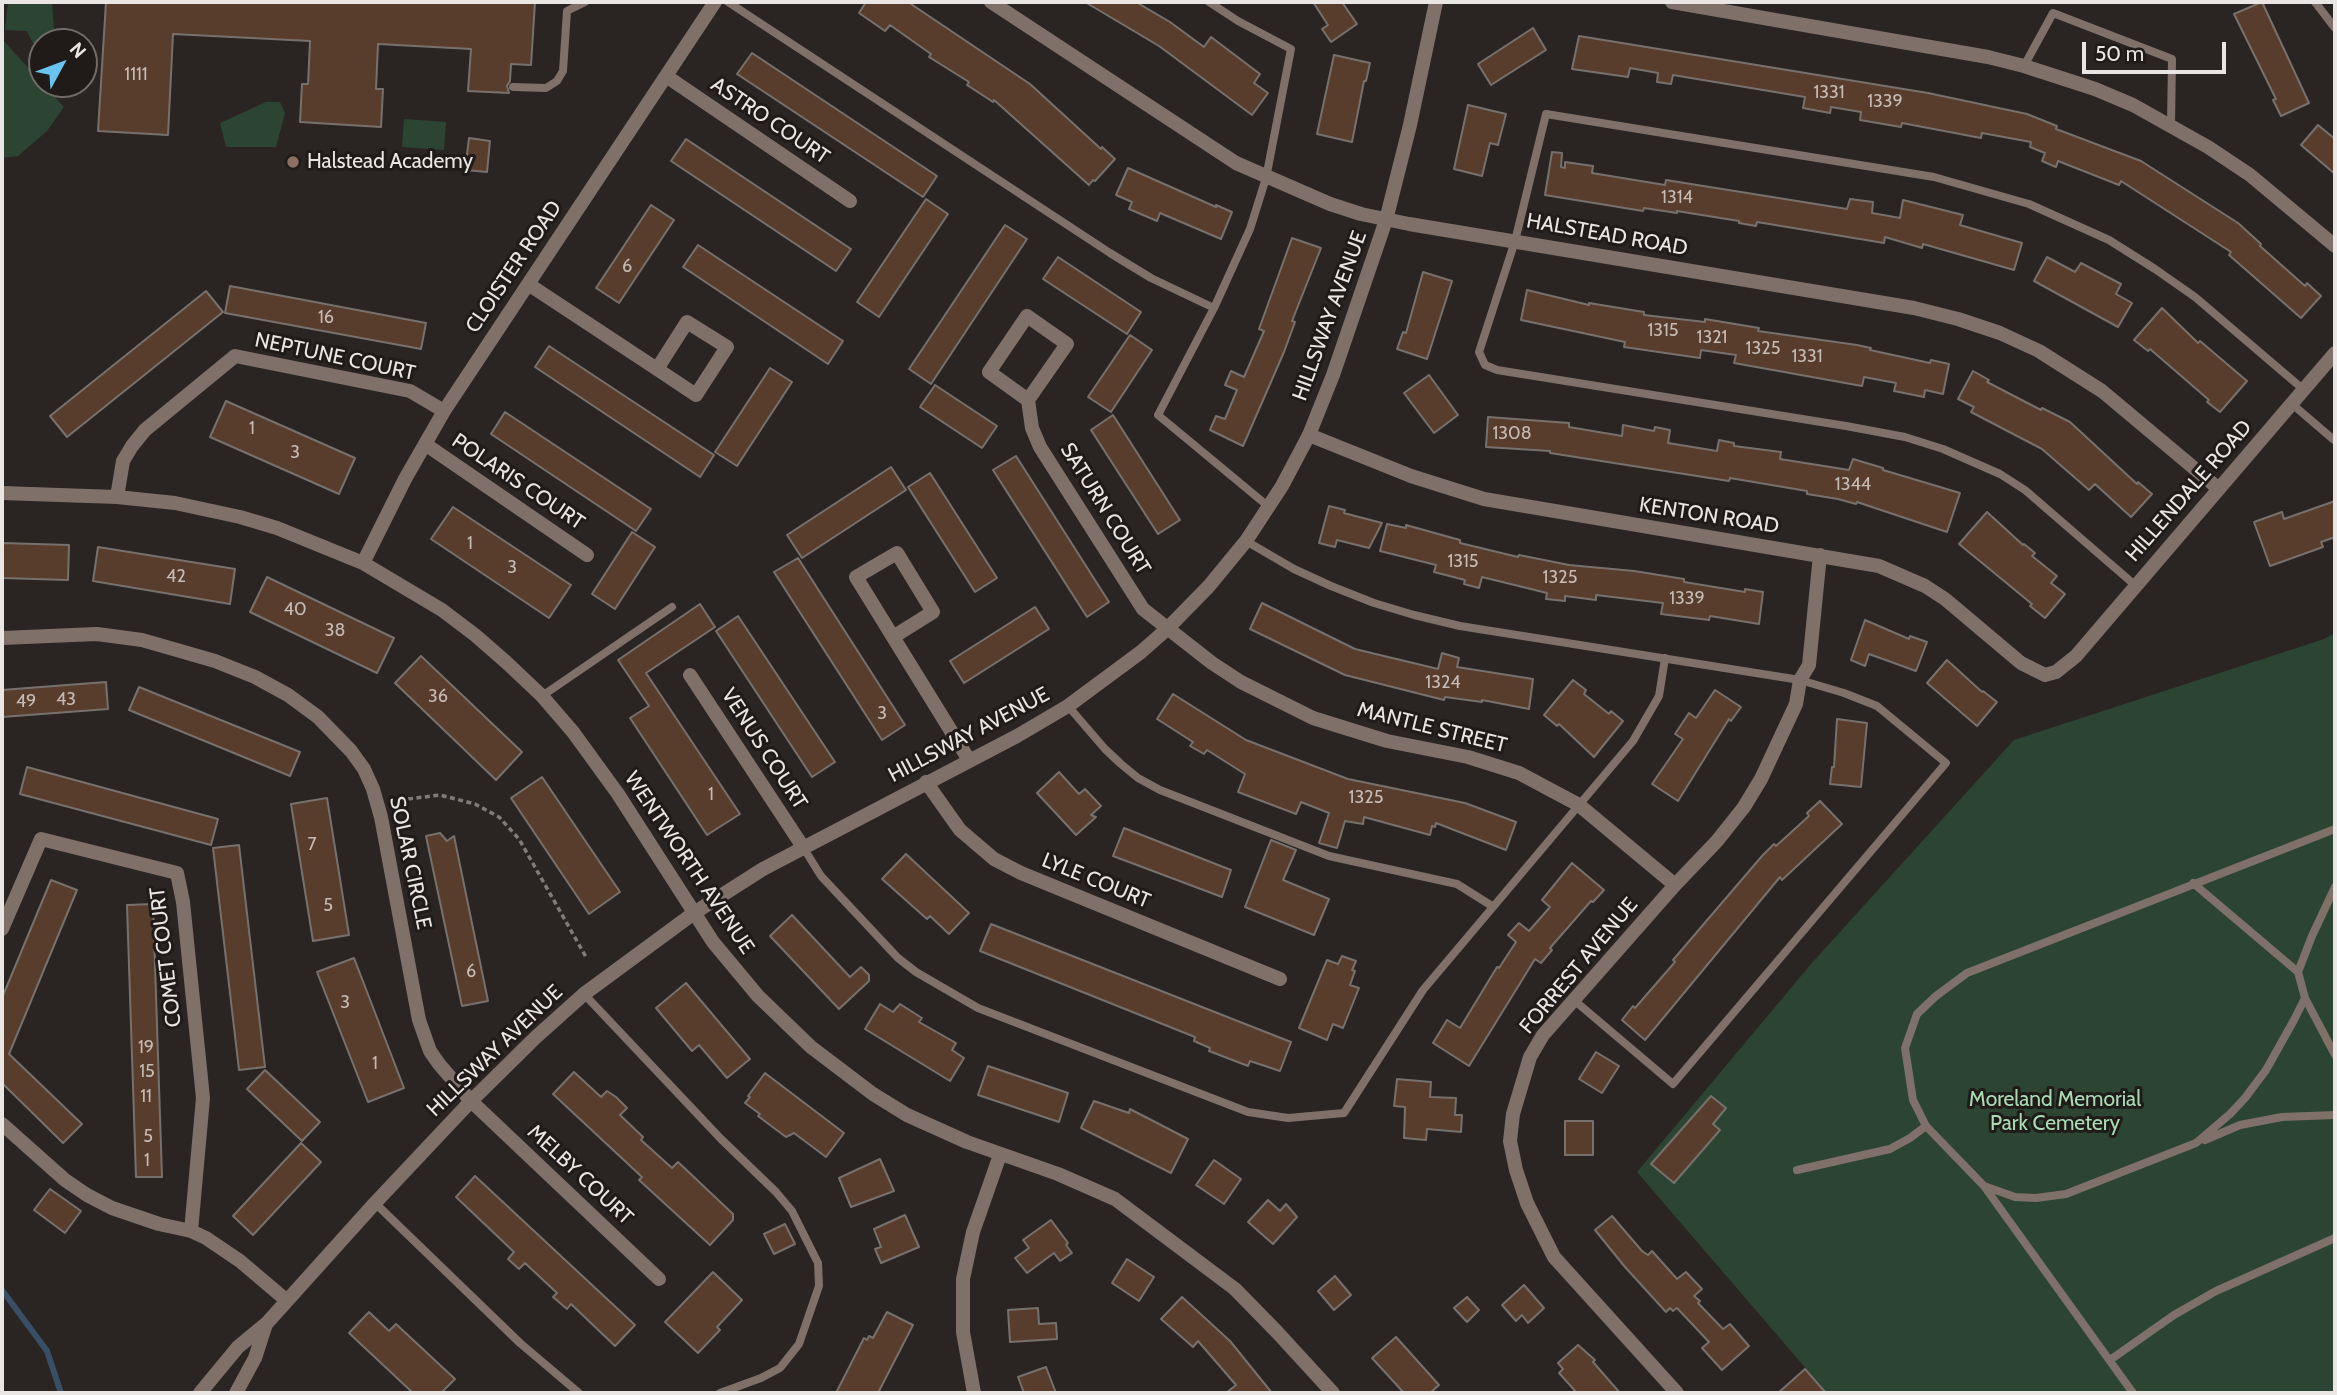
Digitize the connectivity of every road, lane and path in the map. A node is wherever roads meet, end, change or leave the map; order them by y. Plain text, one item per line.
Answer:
1 (563, 2) edge
2 (585, 2) edge
3 (728, 2) edge
4 (991, 2) edge
5 (1209, 2) edge
6 (1436, 2) edge
7 (1672, 2) edge
8 (2315, 2) edge
9 (711, 3) edge
10 (567, 11) junction
11 (2335, 28) edge
12 (2024, 66) junction
13 (666, 76) junction
14 (513, 87) dead end
15 (2171, 125) junction
16 (1266, 178) junction
17 (850, 201) dead end
18 (1386, 219) junction
19 (1515, 241) junction
20 (2335, 246) edge
21 (528, 284) junction
22 (1214, 308) junction
23 (2335, 353) edge
24 (657, 369) junction
25 (2304, 390) junction
26 (1028, 400) junction
27 (2292, 404) junction
28 (444, 411) junction
29 (1309, 435) junction
30 (2335, 439) edge
31 (425, 444) junction
32 (2219, 489) junction
33 (2, 493) edge
34 (117, 497) junction
35 (1269, 507) junction
36 (1246, 541) junction
37 (587, 555) dead end
38 (1820, 555) junction
39 (363, 564) junction
40 (2136, 586) junction
41 (672, 607) dead end
42 (1167, 629) junction
43 (893, 637) junction
44 (2, 638) edge
45 (2076, 656) joint
46 (1665, 658) junction
47 (690, 675) dead end
48 (1800, 680) junction
49 (542, 696) junction
50 (1068, 706) junction
51 (969, 760) junction
52 (926, 782) junction
53 (408, 799) dead end
54 (1579, 806) junction
55 (2335, 829) edge
56 (803, 847) junction
57 (2193, 883) junction
58 (1675, 885) junction
59 (2335, 887) edge
60 (1492, 906) junction
61 (694, 913) junction
62 (2, 929) edge
63 (586, 957) dead end
64 (2298, 972) junction
65 (1280, 979) dead end
66 (584, 994) junction
67 (2305, 998) junction
68 (1574, 1001) junction
69 (2335, 1055) edge
70 (471, 1101) junction
71 (2335, 1115) edge
72 (2, 1124) edge
73 (1926, 1126) junction
74 (2196, 1143) junction
75 (1000, 1155) junction
76 (1797, 1170) dead end
77 (1984, 1186) junction
78 (375, 1203) junction
79 (191, 1231) junction
80 (2335, 1238) edge
81 (659, 1279) dead end
82 (286, 1300) junction
83 (267, 1323) junction
84 (2110, 1360) junction
85 (200, 1393) edge
86 (236, 1393) edge
87 (579, 1393) edge
88 (720, 1393) edge
89 (974, 1393) edge
90 (1333, 1393) edge
91 (1677, 1393) edge
92 (2133, 1393) edge

1 - 10 lane
2 - 10 lane
3 - 22 lane
4 - 16 street, HALSTEAD ROAD
5 - 16 lane
6 - 18 street, HILLSWAY AVENUE
7 - 12 street
8 - 11 lane
9 - 13 street, CLOISTER ROAD
10 - 14 lane
12 - 15 street
12 - 15 lane
13 - 17 street, ASTRO COURT
13 - 21 street, CLOISTER ROAD
15 - 20 street
16 - 18 street, HALSTEAD ROAD
16 - 22 lane
18 - 19 street, HALSTEAD ROAD
18 - 29 street, HILLSWAY AVENUE
19 - 25 lane
19 - 32 street, HALSTEAD ROAD
19 - 40 lane
21 - 24 street
21 - 28 street, CLOISTER ROAD
22 - 35 lane
23 - 25 street, HILLENDALE ROAD
24 - 24 street
25 - 27 street, HILLENDALE ROAD
26 - 26 street
26 - 42 street, SATURN COURT
27 - 30 lane
27 - 32 street, HILLENDALE ROAD
28 - 31 street, CLOISTER ROAD
28 - 34 street, NEPTUNE COURT
29 - 35 street, HILLSWAY AVENUE
29 - 38 street, KENTON ROAD
31 - 37 street, POLARIS COURT
31 - 39 street, CLOISTER ROAD
32 - 40 street, HILLENDALE ROAD
33 - 34 street, WENTWORTH AVENUE
34 - 39 street, WENTWORTH AVENUE
35 - 36 street, HILLSWAY AVENUE
36 - 42 street, HILLSWAY AVENUE
36 - 46 lane
38 - 45 street, KENTON ROAD
38 - 48 street, FORREST AVENUE
39 - 49 street, WENTWORTH AVENUE
40 - 45 street, HILLENDALE ROAD
41 - 49 lane
42 - 50 street, HILLSWAY AVENUE
42 - 54 street, MANTLE STREET
43 - 43 street
43 - 51 street
44 - 70 street, SOLAR CIRCLE
46 - 48 lane
46 - 54 lane
47 - 56 street, VENUS COURT
48 - 58 street, FORREST AVENUE
48 - 68 lane
49 - 61 street, WENTWORTH AVENUE
50 - 51 street, HILLSWAY AVENUE
50 - 60 lane
51 - 52 street, HILLSWAY AVENUE
52 - 56 street, HILLSWAY AVENUE
52 - 65 street, LYLE COURT
53 - 63 path
54 - 58 street, MANTLE STREET
54 - 60 lane
55 - 57 lane
56 - 60 lane
56 - 61 street, HILLSWAY AVENUE
57 - 64 lane
57 - 73 lane
58 - 68 street, FORREST AVENUE
59 - 64 lane
61 - 66 street, HILLSWAY AVENUE
61 - 75 street, WENTWORTH AVENUE
62 - 79 street, COMET COURT
64 - 67 lane
66 - 70 street, HILLSWAY AVENUE
66 - 88 lane
67 - 69 lane
67 - 74 lane
68 - 91 street, FORREST AVENUE
70 - 78 street, HILLSWAY AVENUE
70 - 81 street, MELBY COURT
71 - 74 lane
72 - 79 street
73 - 76 lane
73 - 77 lane
74 - 77 lane
75 - 89 street
75 - 90 street, WENTWORTH AVENUE
77 - 84 lane
78 - 82 street, HILLSWAY AVENUE
78 - 87 lane
79 - 82 street
80 - 84 lane
82 - 83 street, HILLSWAY AVENUE
83 - 85 street, HILLSWAY AVENUE
83 - 86 street, HILLSWAY AVENUE
84 - 92 lane

